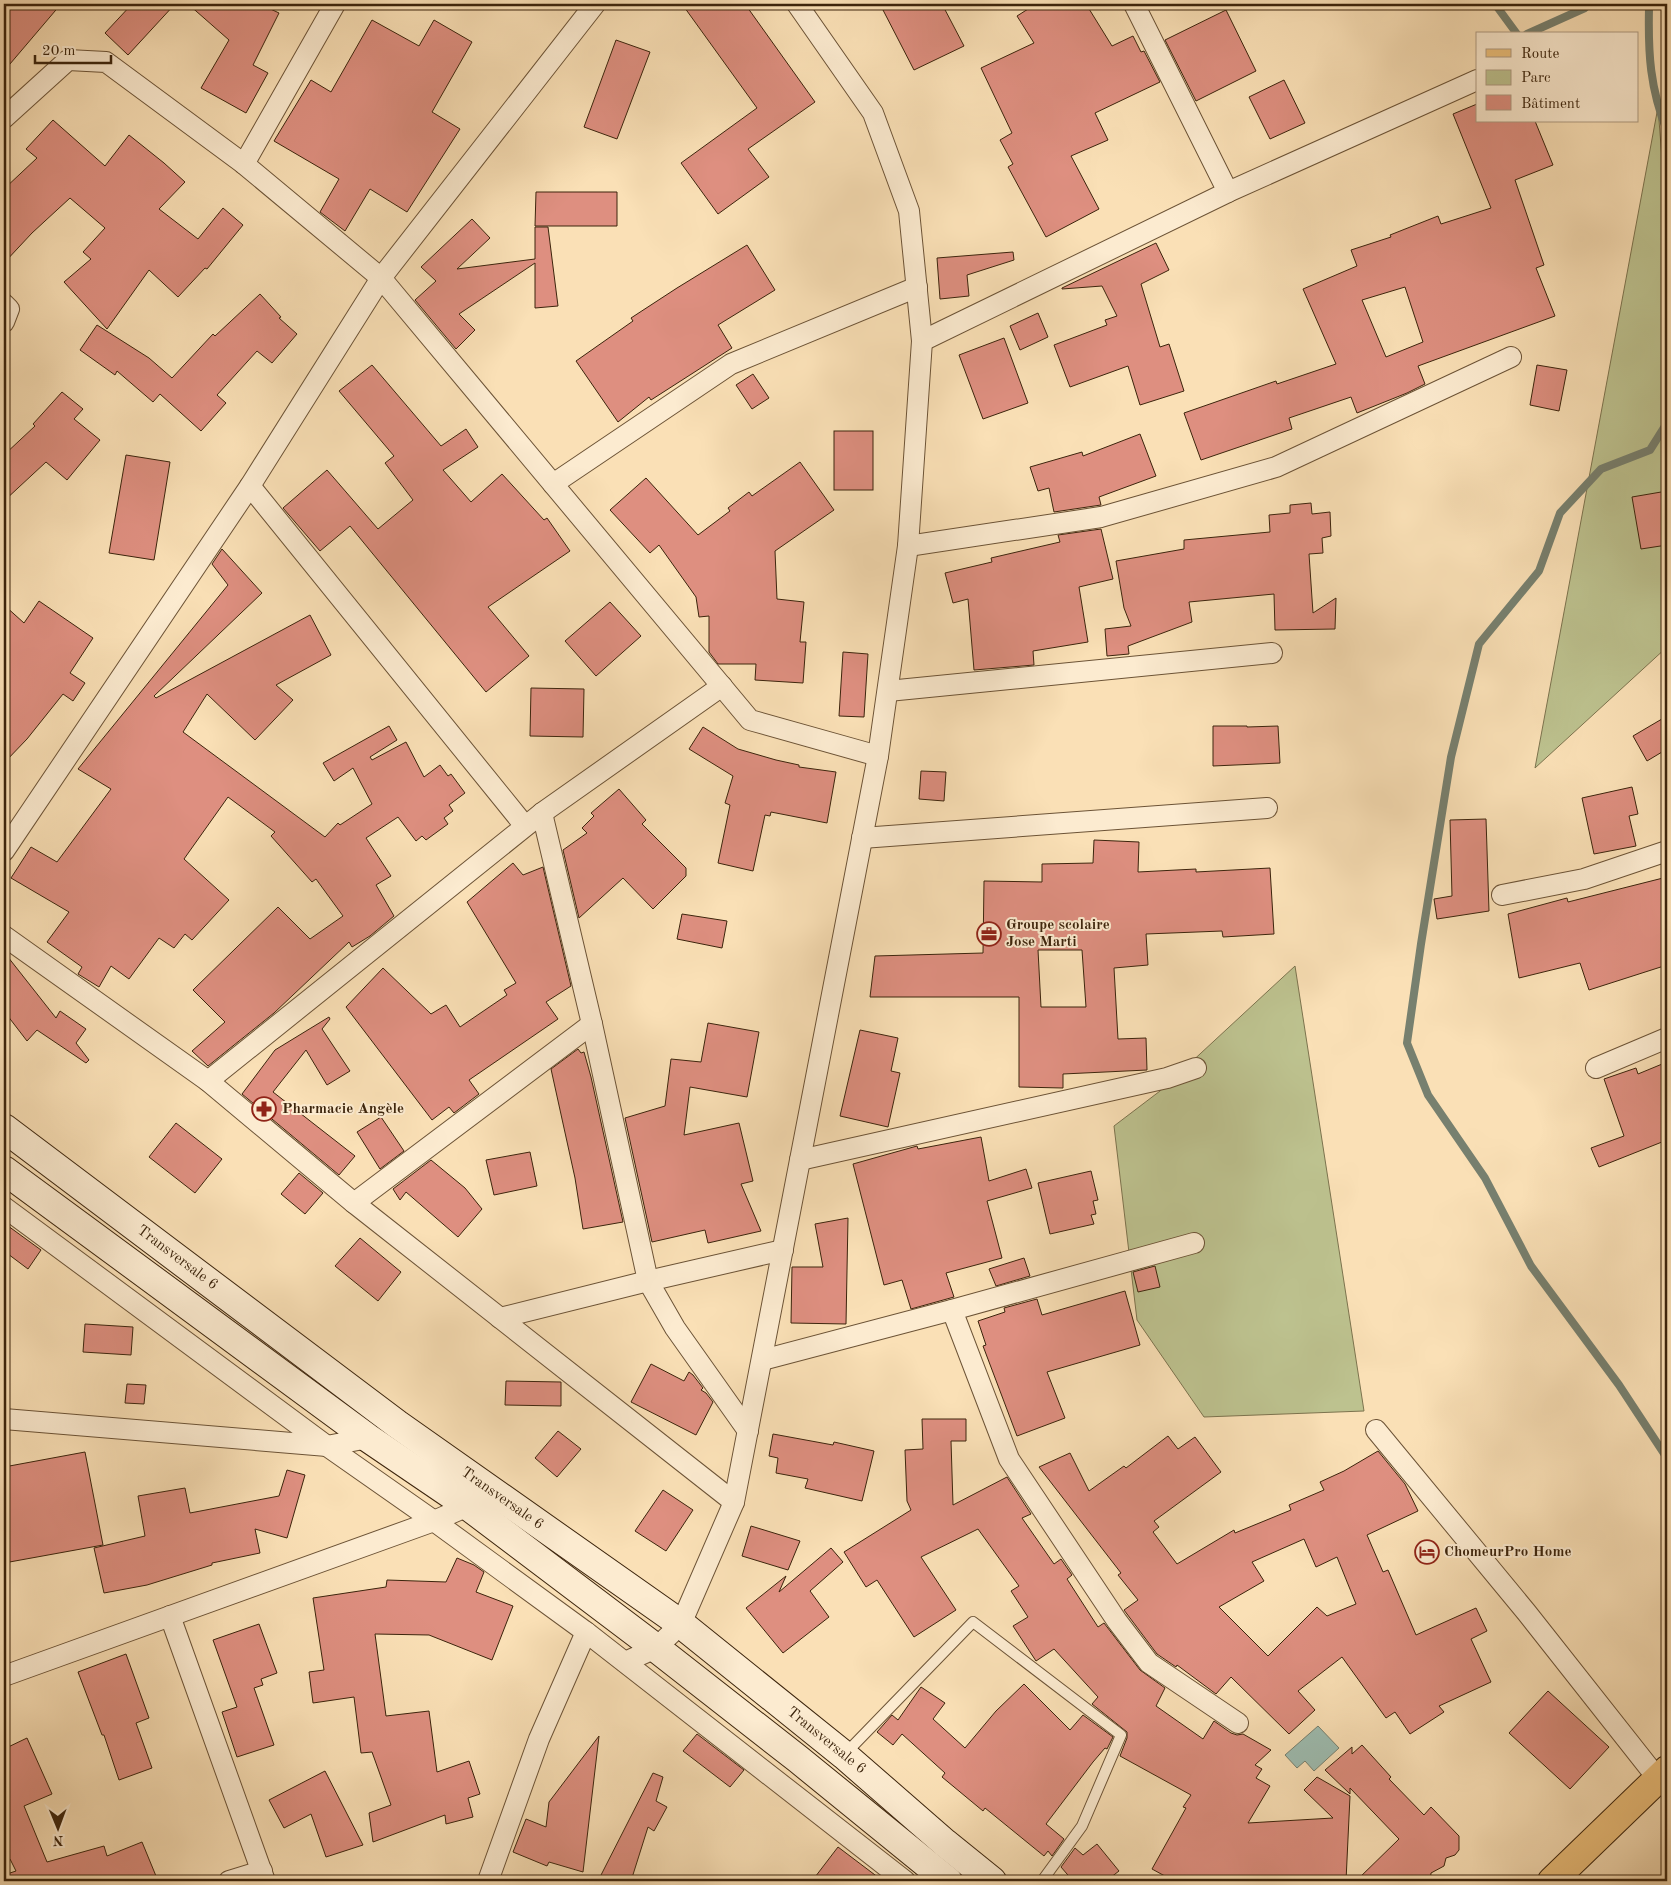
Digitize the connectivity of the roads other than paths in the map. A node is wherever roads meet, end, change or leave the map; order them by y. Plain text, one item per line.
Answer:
1 (334, 4) edge
2 (595, 4) edge
3 (797, 4) edge
4 (1134, 4) edge
5 (1476, 80) edge
6 (4, 118) edge
7 (244, 164) junction
8 (1228, 192) junction
9 (382, 278) junction
10 (916, 287) junction
11 (4, 304) edge
12 (4, 322) edge
13 (922, 341) junction
14 (1511, 357) dead end
15 (553, 484) junction
16 (250, 486) junction
17 (908, 546) junction
18 (1272, 652) dead end
19 (722, 686) junction
20 (888, 691) junction
21 (878, 756) junction
22 (1267, 808) dead end
23 (542, 813) junction
24 (525, 826) junction
25 (862, 838) junction
26 (4, 851) edge
27 (1667, 851) edge
28 (1502, 895) dead end
29 (4, 936) edge
30 (592, 1024) junction
31 (1667, 1038) edge
32 (1196, 1068) dead end
33 (1596, 1068) dead end
34 (208, 1081) junction
35 (4, 1128) edge
36 (800, 1160) junction
37 (8, 1182) edge
38 (354, 1203) junction
39 (4, 1207) edge
40 (1194, 1243) dead end
41 (783, 1250) junction
42 (648, 1281) junction
43 (952, 1310) junction
44 (500, 1318) junction
45 (762, 1360) junction
46 (4, 1419) edge
47 (1376, 1430) dead end
48 (748, 1431) junction
49 (368, 1438) junction
50 (327, 1446) junction
51 (734, 1502) junction
52 (468, 1506) junction
53 (434, 1521) junction
54 (170, 1616) junction
55 (681, 1624) junction
56 (586, 1632) junction
57 (656, 1648) junction
58 (625, 1662) junction
59 (4, 1676) edge
60 (1238, 1723) dead end
61 (844, 1755) junction
62 (798, 1759) junction
63 (1663, 1774) edge
64 (774, 1779) junction
65 (264, 1876) edge
66 (932, 1877) edge
67 (229, 1881) edge
68 (488, 1881) edge
69 (905, 1881) edge
70 (992, 1881) edge
71 (1042, 1881) edge
72 (1552, 1881) edge

1 - 7 street
2 - 9 street
3 - 10 street
4 - 8 street
5 - 8 street
6 - 7 street
7 - 9 street
8 - 13 street
9 - 15 street
9 - 16 street
10 - 13 street
10 - 15 street
11 - 12 street
13 - 17 street
14 - 17 street
15 - 19 street
16 - 24 street
16 - 26 street
17 - 20 street
18 - 20 street
19 - 21 street
19 - 23 street
20 - 21 street
21 - 25 street
22 - 25 street
23 - 24 street
23 - 30 street
24 - 34 street
25 - 36 street
27 - 28 street
29 - 34 street
30 - 38 street
30 - 42 street
31 - 33 street
32 - 36 street
34 - 38 street
35 - 55 main road, Transversale 6
36 - 41 street
37 - 49 main road, Transversale 6
38 - 44 street
39 - 50 street
40 - 43 street
41 - 42 street
41 - 45 street
42 - 44 street
42 - 48 street
43 - 45 street
43 - 60 street
44 - 51 street
45 - 48 street
46 - 50 street
47 - 63 street
48 - 51 street
49 - 50 street
49 - 52 main road, Transversale 6
50 - 53 street
51 - 55 street
52 - 53 street
52 - 57 main road, Transversale 6
53 - 54 street
53 - 56 street
54 - 59 street
54 - 65 street
55 - 57 street
55 - 61 main road, Transversale 6
56 - 58 street
56 - 68 street
57 - 58 street
57 - 62 main road, Transversale 6
58 - 64 street
61 - 70 main road, Transversale 6
61 - 71 lane
62 - 64 street
62 - 66 main road, Transversale 6
63 - 72 main road
64 - 69 street
65 - 67 street

